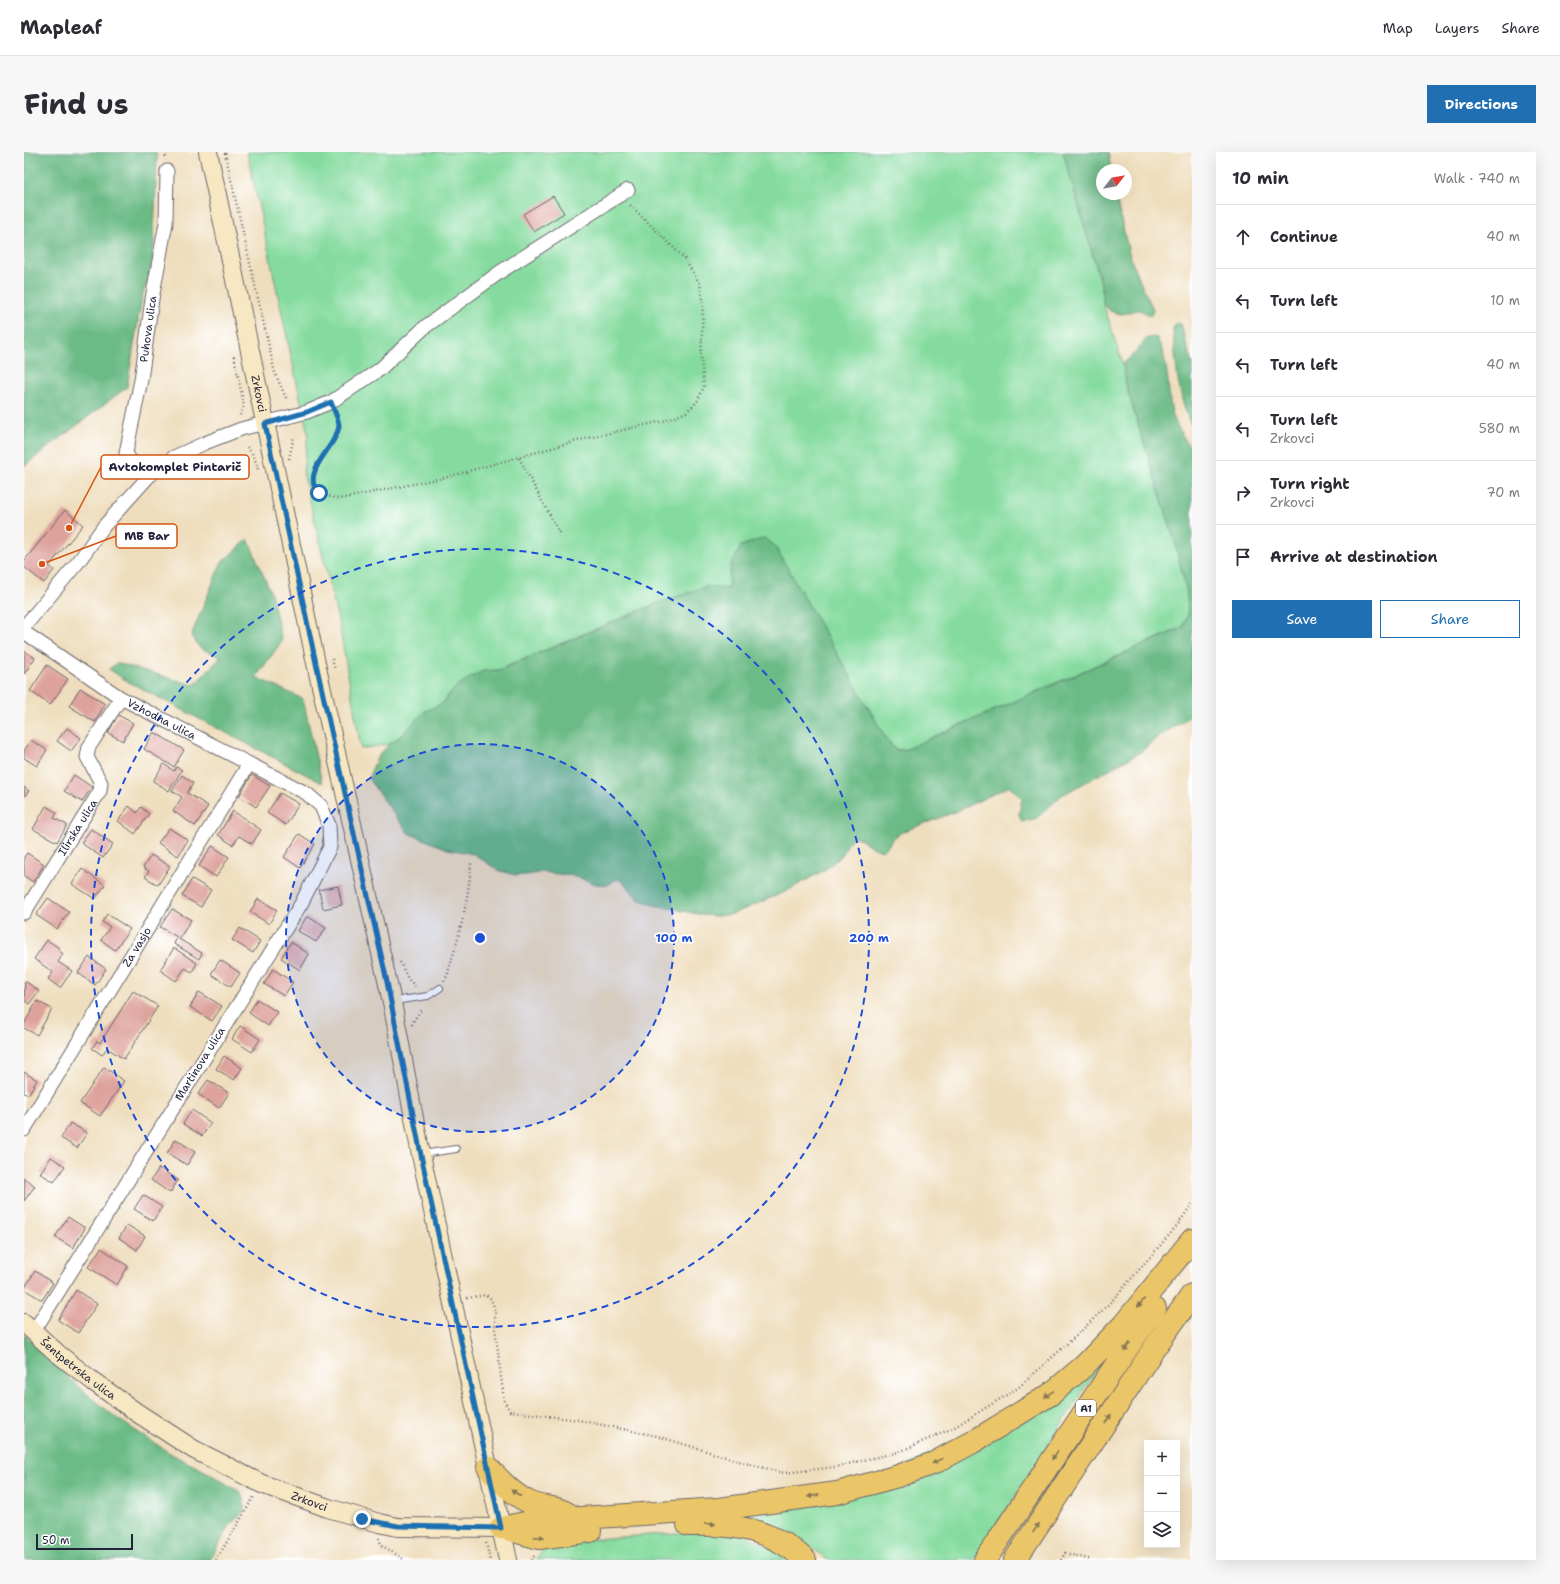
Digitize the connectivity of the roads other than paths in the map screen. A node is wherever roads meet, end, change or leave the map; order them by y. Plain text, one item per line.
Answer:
1 (208, 152) edge
2 (168, 171) dead end
3 (624, 193) road end
4 (265, 424) junction
5 (150, 475) junction
6 (24, 627) edge
7 (24, 632) edge
8 (121, 698) junction
9 (249, 764) junction
10 (306, 793) joint
11 (24, 913) edge
12 (440, 988) road end
13 (392, 1002) junction
14 (24, 1130) edge
15 (456, 1149) dead end
16 (421, 1155) junction
17 (1192, 1240) edge
18 (1192, 1260) edge
19 (1192, 1295) edge
20 (29, 1327) edge
21 (136, 1412) joint
22 (488, 1467) junction
23 (576, 1518) junction
24 (501, 1528) junction
25 (508, 1560) edge
26 (805, 1560) edge
27 (985, 1560) edge
28 (1015, 1560) edge

1 - 4 street, Zrkovci
2 - 5 street, Puhova ulica
3 - 4 street
4 - 5 street
4 - 13 street, Zrkovci
5 - 6 street
7 - 8 street, Vzhodna ulica
8 - 9 street, Vzhodna ulica
8 - 11 street, Ilirska ulica
9 - 10 street, Vzhodna ulica
9 - 14 street, Za vasjo
10 - 20 street, Martinova ulica
12 - 13 lane
13 - 16 street, Zrkovci
15 - 16 lane
16 - 22 street, Zrkovci
17 -> 23 highway
18 -> 27 highway, A1
28 -> 19 highway, A1
20 - 21 street, Šentpetrska ulica
21 - 24 street, Zrkovci
23 -> 22 highway
22 - 24 street, Zrkovci
23 - 24 highway
24 - 25 street, Zrkovci
24 -> 26 highway

